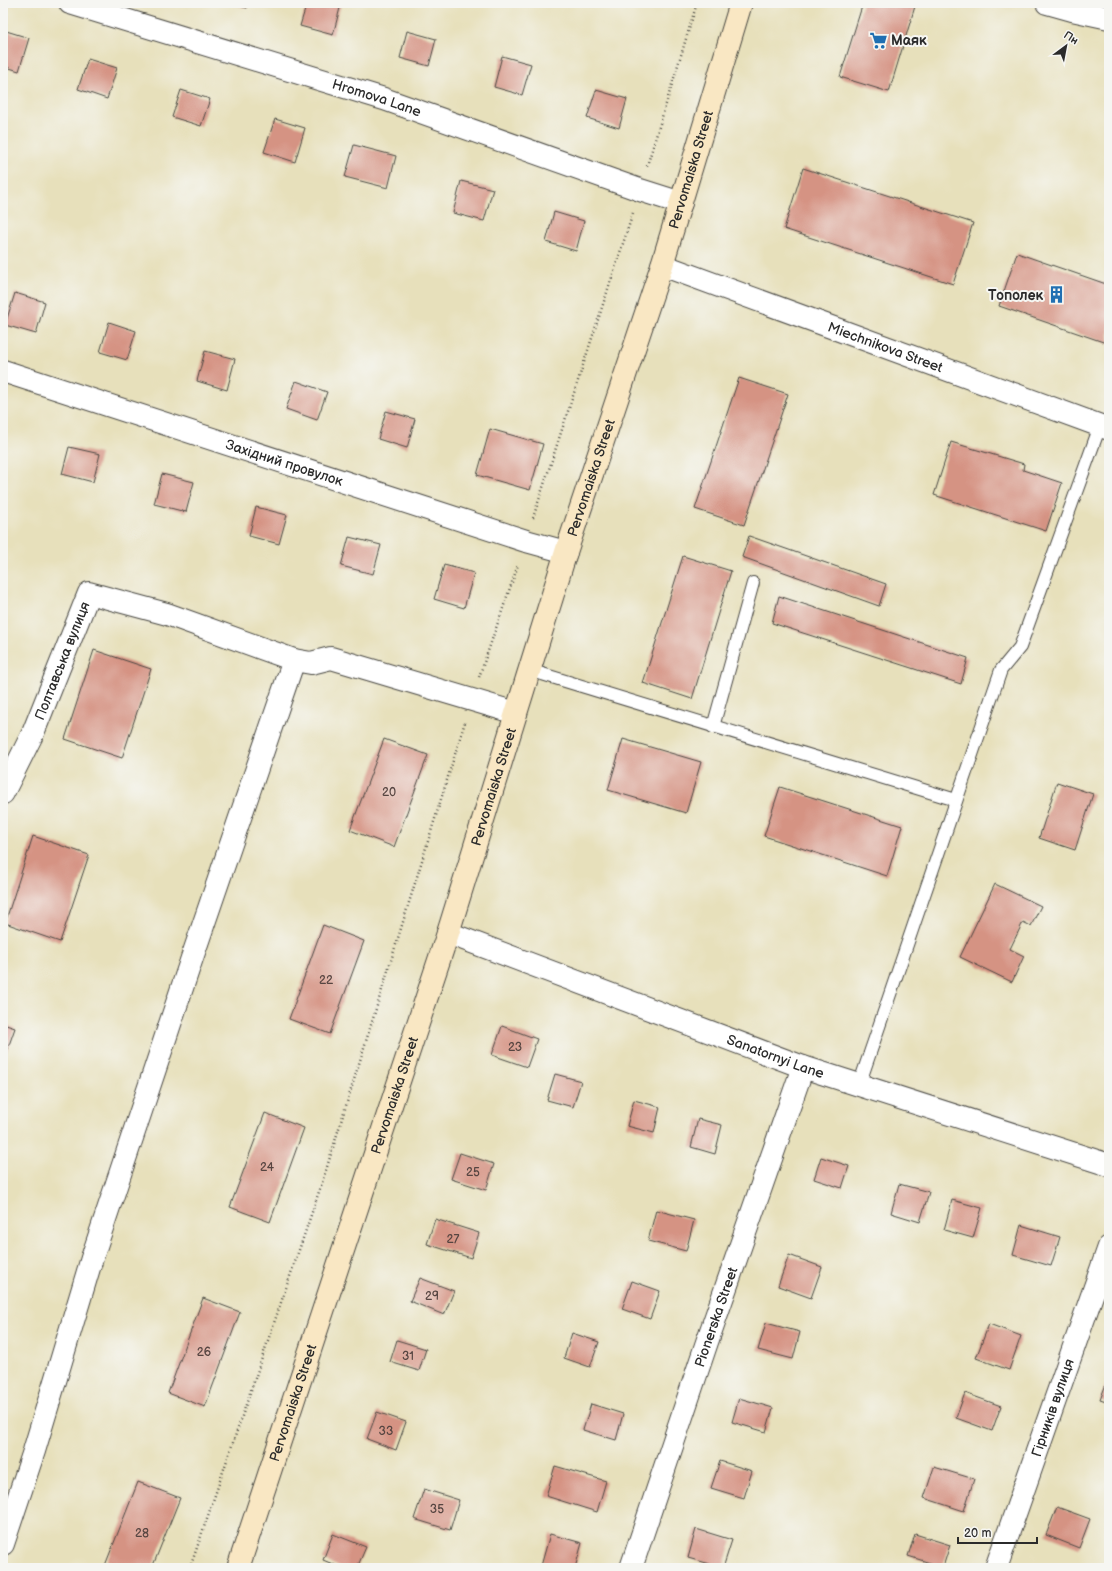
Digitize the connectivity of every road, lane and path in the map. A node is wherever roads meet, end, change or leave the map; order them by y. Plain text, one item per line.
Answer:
1 (70, 3) edge
2 (697, 3) edge
3 (741, 3) edge
4 (1047, 3) edge
5 (1109, 18) edge
6 (640, 190) junction
7 (681, 203) junction
8 (662, 265) junction
9 (3, 371) edge
10 (1105, 428) edge
11 (526, 541) junction
12 (566, 552) junction
13 (753, 583) dead end
14 (294, 660) junction
15 (529, 670) junction
16 (472, 700) junction
17 (516, 713) junction
18 (713, 726) junction
19 (3, 793) edge
20 (956, 800) junction
21 (448, 933) junction
22 (803, 1067) junction
23 (859, 1085) junction
24 (1109, 1165) edge
25 (1109, 1247) edge
26 (3, 1544) edge
27 (190, 1568) edge
28 (238, 1568) edge
29 (631, 1568) edge
30 (996, 1568) edge

1 - 6 street, Hromova Lane
2 - 6 path
3 - 7 main road, Pervomaiska Street
4 - 5 street
6 - 7 street, Hromova Lane
6 - 11 path
7 - 8 main road, Pervomaiska Street
8 - 10 street, Miechnikova Street
8 - 12 main road, Pervomaiska Street
9 - 11 street, Західний провулок
10 - 20 lane
11 - 12 street, Західний провулок
11 - 16 path
12 - 15 main road, Pervomaiska Street
13 - 18 lane
14 - 16 street
14 - 19 street, Полтавська вулиця
14 - 26 street
15 - 17 main road, Pervomaiska Street
15 - 18 lane
16 - 17 street
16 - 27 path
17 - 21 main road, Pervomaiska Street
18 - 20 lane
20 - 23 lane
21 - 22 street, Sanatornyi Lane
21 - 28 main road, Pervomaiska Street
22 - 23 street, Sanatornyi Lane
22 - 29 street, Pionerska Street
23 - 24 street, Sanatornyi Lane
25 - 30 street, Гірників вулиця

